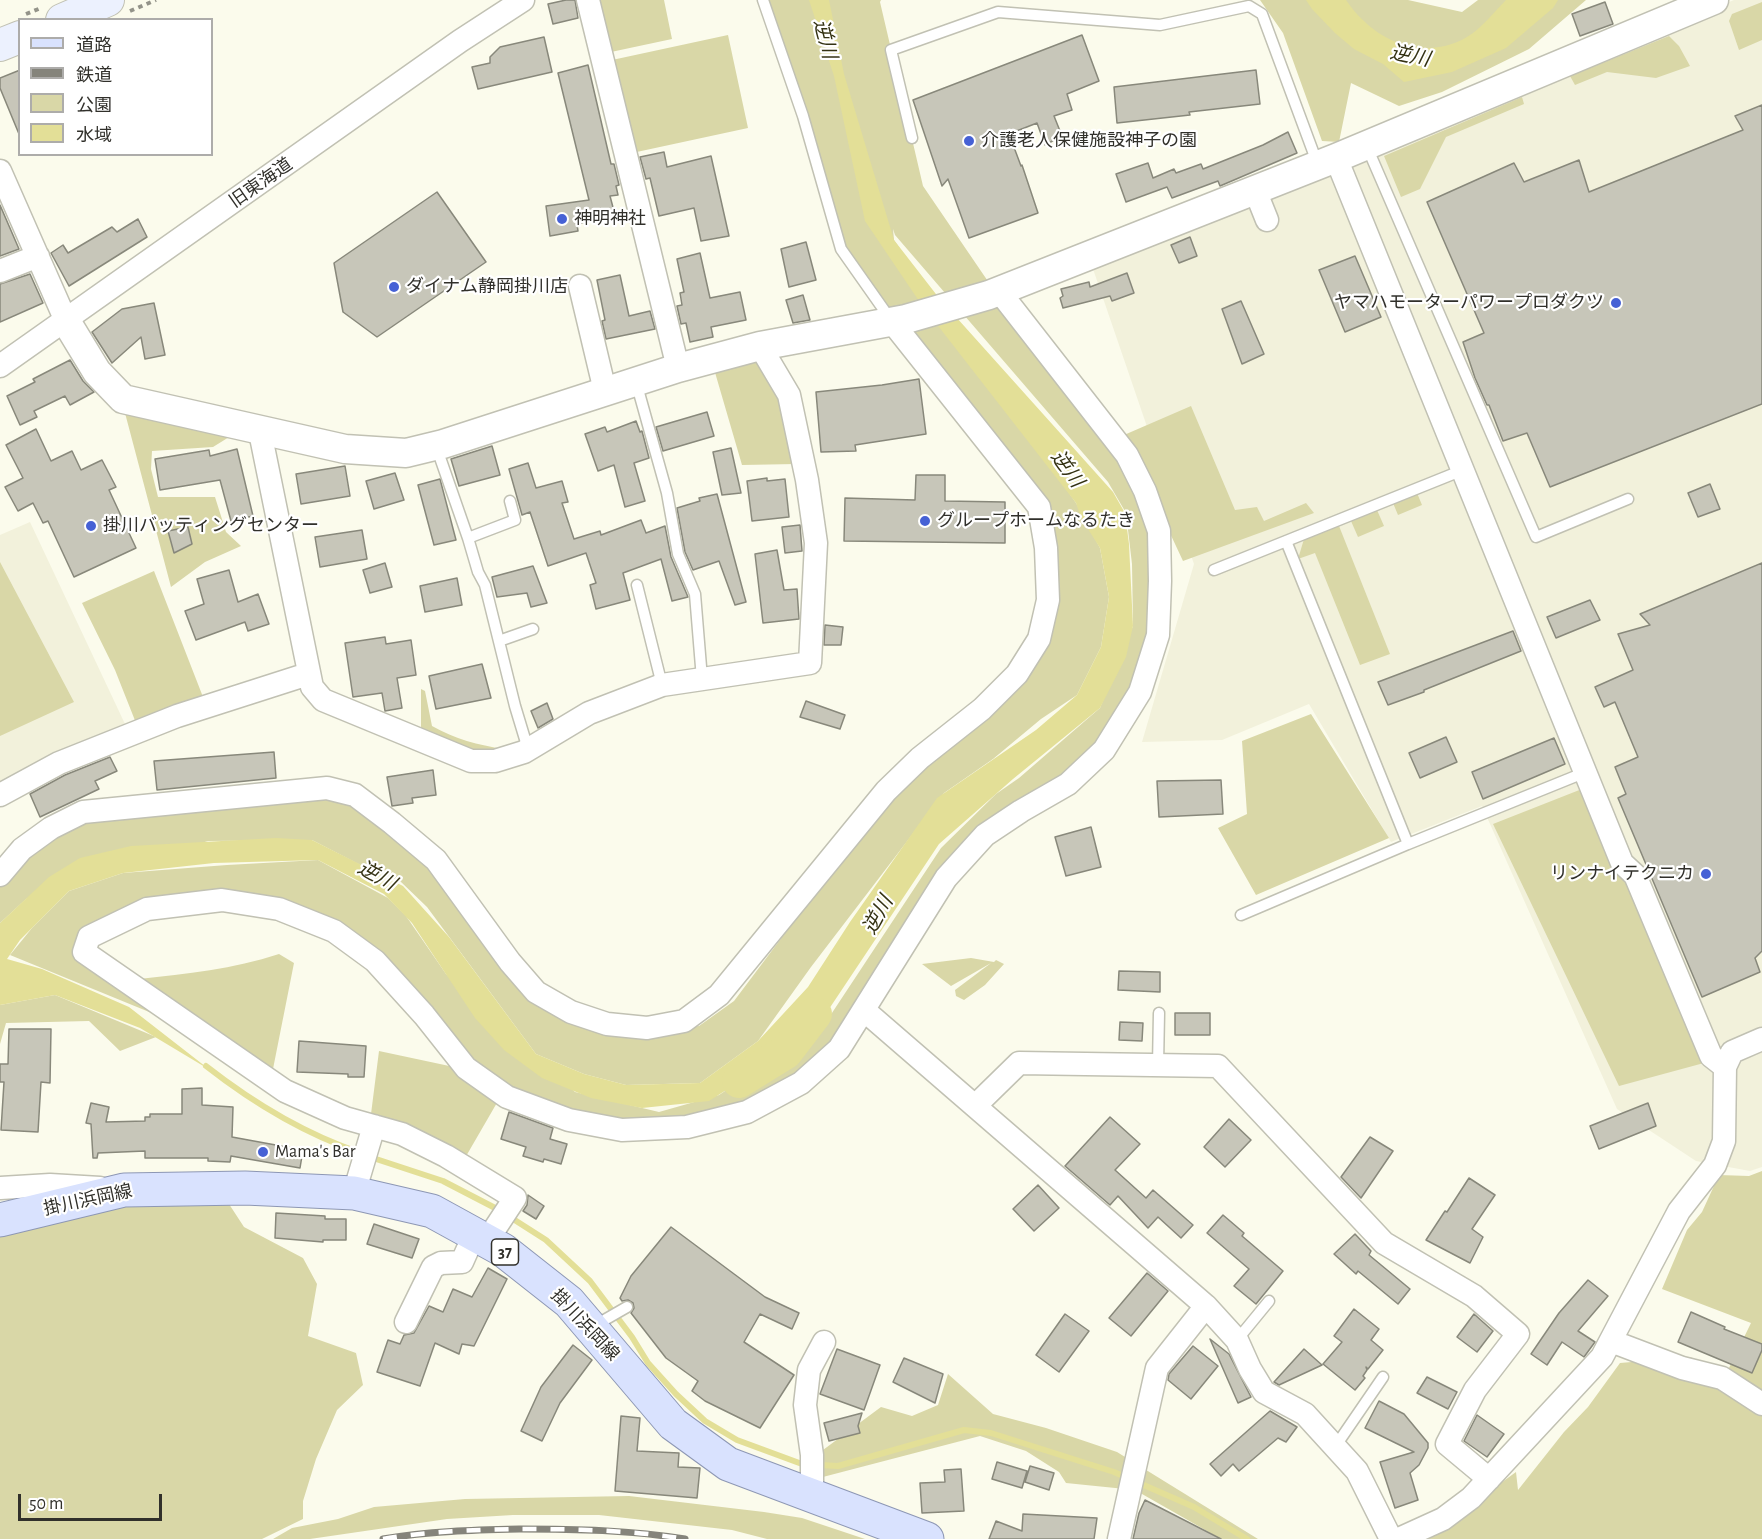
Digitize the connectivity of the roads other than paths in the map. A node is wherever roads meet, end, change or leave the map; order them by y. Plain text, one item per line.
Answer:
1 (108, 0) edge
2 (523, 0) edge
3 (588, 0) edge
4 (763, 0) edge
5 (1707, 1) edge
6 (67, 18) edge
7 (18, 38) edge
8 (0, 45) edge
9 (912, 138) dead end
10 (1366, 146) junction
11 (1327, 162) junction
12 (0, 171) edge
13 (1255, 190) junction
14 (1267, 220) dead end
15 (38, 256) junction
16 (0, 271) edge
17 (580, 286) dead end
18 (994, 293) junction
19 (899, 320) junction
20 (66, 321) junction
21 (760, 346) junction
22 (0, 366) edge
23 (678, 368) junction
24 (636, 382) junction
25 (605, 391) junction
26 (260, 432) junction
27 (436, 446) junction
28 (1463, 470) junction
29 (1628, 499) dead end
30 (510, 501) dead end
31 (468, 538) junction
32 (1286, 541) junction
33 (1214, 570) dead end
34 (637, 585) dead end
35 (533, 629) dead end
36 (499, 641) junction
37 (308, 674) junction
38 (702, 679) junction
39 (662, 685) junction
40 (528, 749) junction
41 (1586, 772) junction
42 (0, 795) edge
43 (1408, 844) junction
44 (0, 875) edge
45 (1241, 915) dead end
46 (865, 1011) junction
47 (1159, 1013) dead end
48 (1762, 1039) edge
49 (1158, 1065) junction
50 (1725, 1067) junction
51 (975, 1106) junction
52 (372, 1133) junction
53 (357, 1182) junction
54 (0, 1188) edge
55 (124, 1190) junction
56 (0, 1220) edge
57 (492, 1227) junction
58 (1269, 1301) dead end
59 (1206, 1306) junction
60 (626, 1308) dead end
61 (406, 1322) dead end
62 (598, 1323) junction
63 (1237, 1340) junction
64 (1611, 1341) junction
65 (824, 1342) dead end
66 (1383, 1377) dead end
67 (1762, 1404) edge
68 (1335, 1447) junction
69 (1489, 1479) junction
70 (812, 1488) junction
71 (927, 1539) edge
72 (1119, 1539) edge
73 (1390, 1539) edge
74 (1399, 1539) edge

1 - 6 main road
2 - 20 street, 旧東海道
3 - 23 street
4 - 19 lane
5 - 10 street
7 - 8 main road
9 - 11 lane
10 - 11 street
10 - 29 lane
11 - 13 street
11 - 28 street
12 - 15 street
13 - 14 street
13 - 18 street
15 - 16 street
15 - 20 street
17 - 25 street
18 - 19 street
18 - 46 street
19 - 21 street
19 - 44 street
20 - 22 street, 旧東海道
20 - 26 street
21 - 23 street
21 - 38 street
23 - 24 street
24 - 25 street
24 - 38 lane
25 - 27 street
26 - 27 street
26 - 37 street
27 - 31 lane
28 - 32 lane
28 - 41 street
30 - 31 lane
31 - 36 lane
32 - 33 lane
32 - 43 lane
34 - 39 lane
35 - 36 lane
36 - 40 lane
37 - 40 street
37 - 42 street
38 - 39 street
39 - 40 street
41 - 43 lane
41 - 50 street
43 - 45 lane
46 - 51 street
46 - 52 street
47 - 49 lane
48 - 50 street
49 - 51 street
49 - 69 street
50 - 64 street
51 - 59 street
52 - 53 street
52 - 57 street
53 - 55 main road, 掛川浜岡線 / 37
53 - 57 main road, 掛川浜岡線 / 37
54 - 55 street
55 - 56 main road, 掛川浜岡線 / 37
57 - 61 street
57 - 62 main road, 掛川浜岡線 / 37
58 - 63 lane
59 - 63 street
59 - 72 street
60 - 62 lane
62 - 70 main road, 掛川浜岡線 / 37
63 - 68 street
64 - 67 street
64 - 69 street
65 - 70 street
66 - 68 lane
68 - 73 street
69 - 74 street
70 - 71 main road, 掛川浜岡線 / 37

